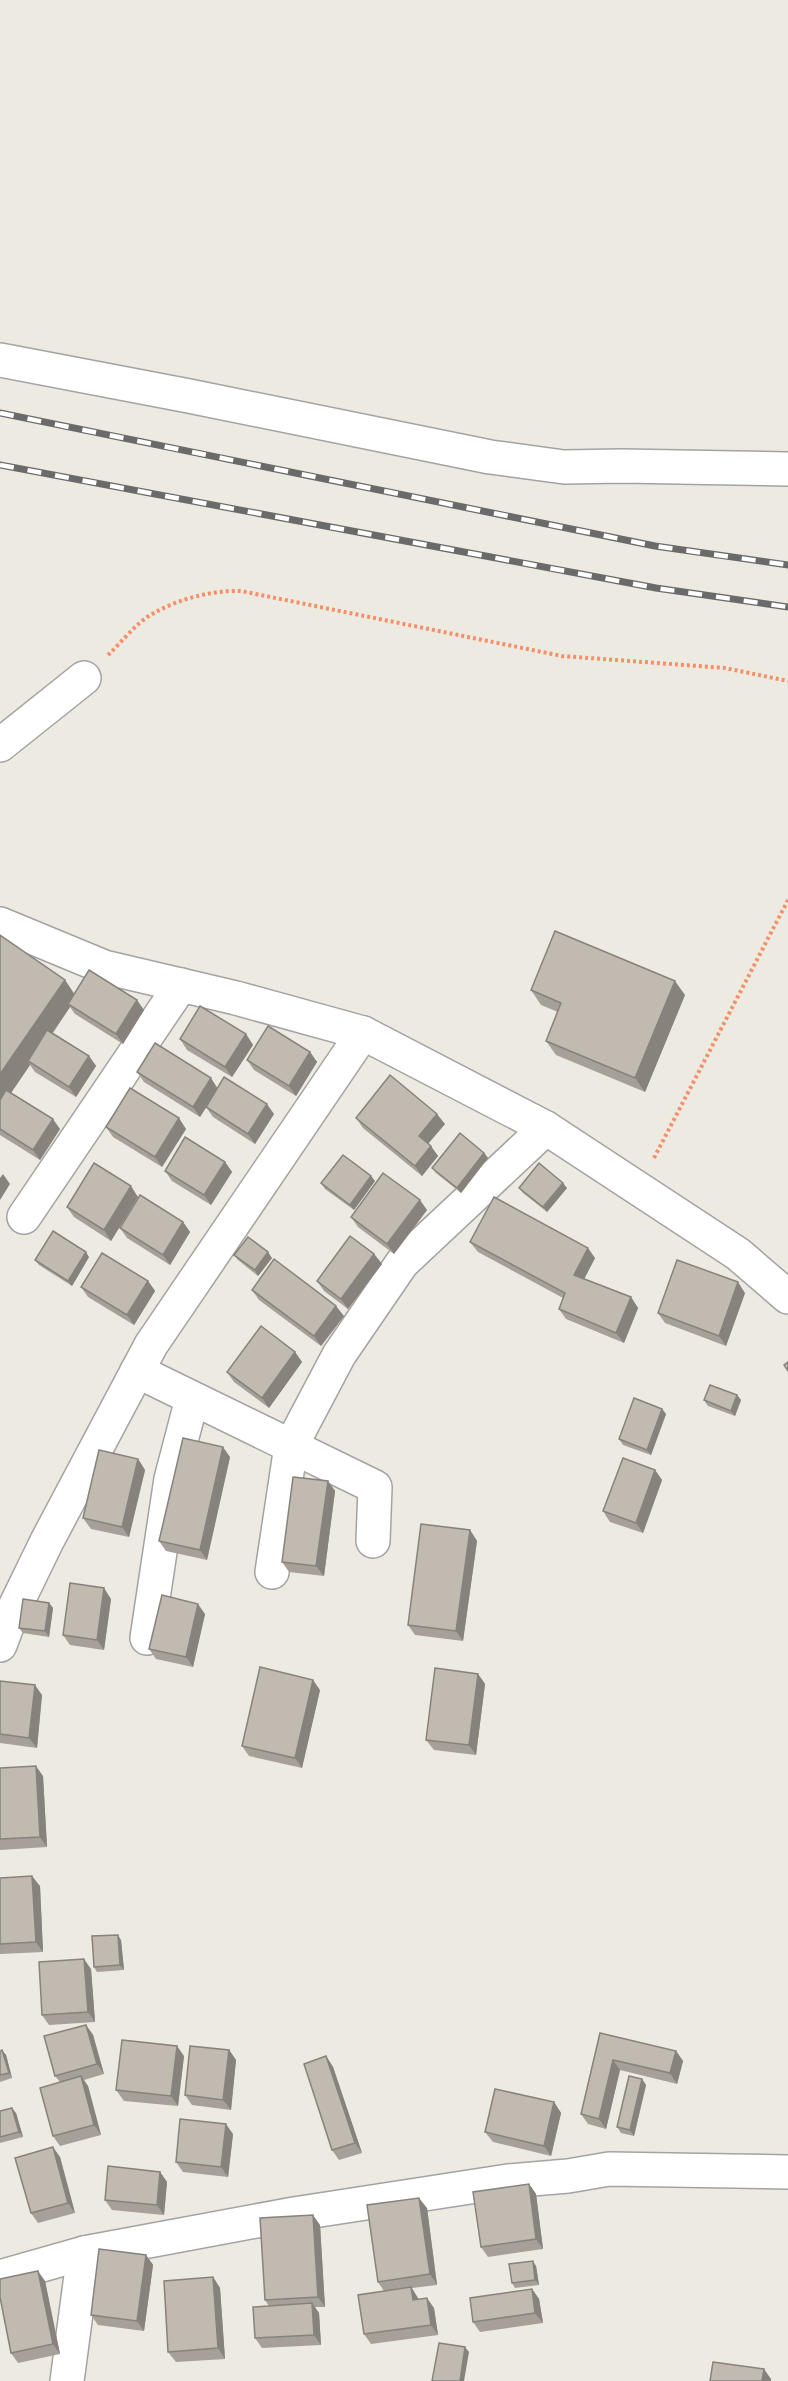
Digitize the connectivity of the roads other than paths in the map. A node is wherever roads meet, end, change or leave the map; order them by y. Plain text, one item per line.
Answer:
1 (0, 360) edge
2 (788, 469) edge
3 (84, 678) road end
4 (0, 745) edge
5 (0, 924) edge
6 (181, 986) junction
7 (363, 1033) junction
8 (546, 1128) junction
9 (24, 1217) dead end
10 (788, 1297) edge
11 (137, 1371) junction
12 (192, 1399) junction
13 (291, 1446) junction
14 (373, 1541) dead end
15 (272, 1572) dead end
16 (147, 1638) dead end
17 (0, 1644) edge
18 (788, 2172) edge
19 (84, 2253) junction
20 (0, 2276) edge
21 (67, 2381) edge

1 - 2 street
3 - 4 street
5 - 6 street
6 - 7 street
6 - 9 street
7 - 8 street
7 - 11 street
8 - 10 street
8 - 13 street
11 - 12 street
11 - 17 street
12 - 13 street
12 - 16 street
13 - 14 street
13 - 15 street
18 - 19 street
19 - 20 street
19 - 21 street

